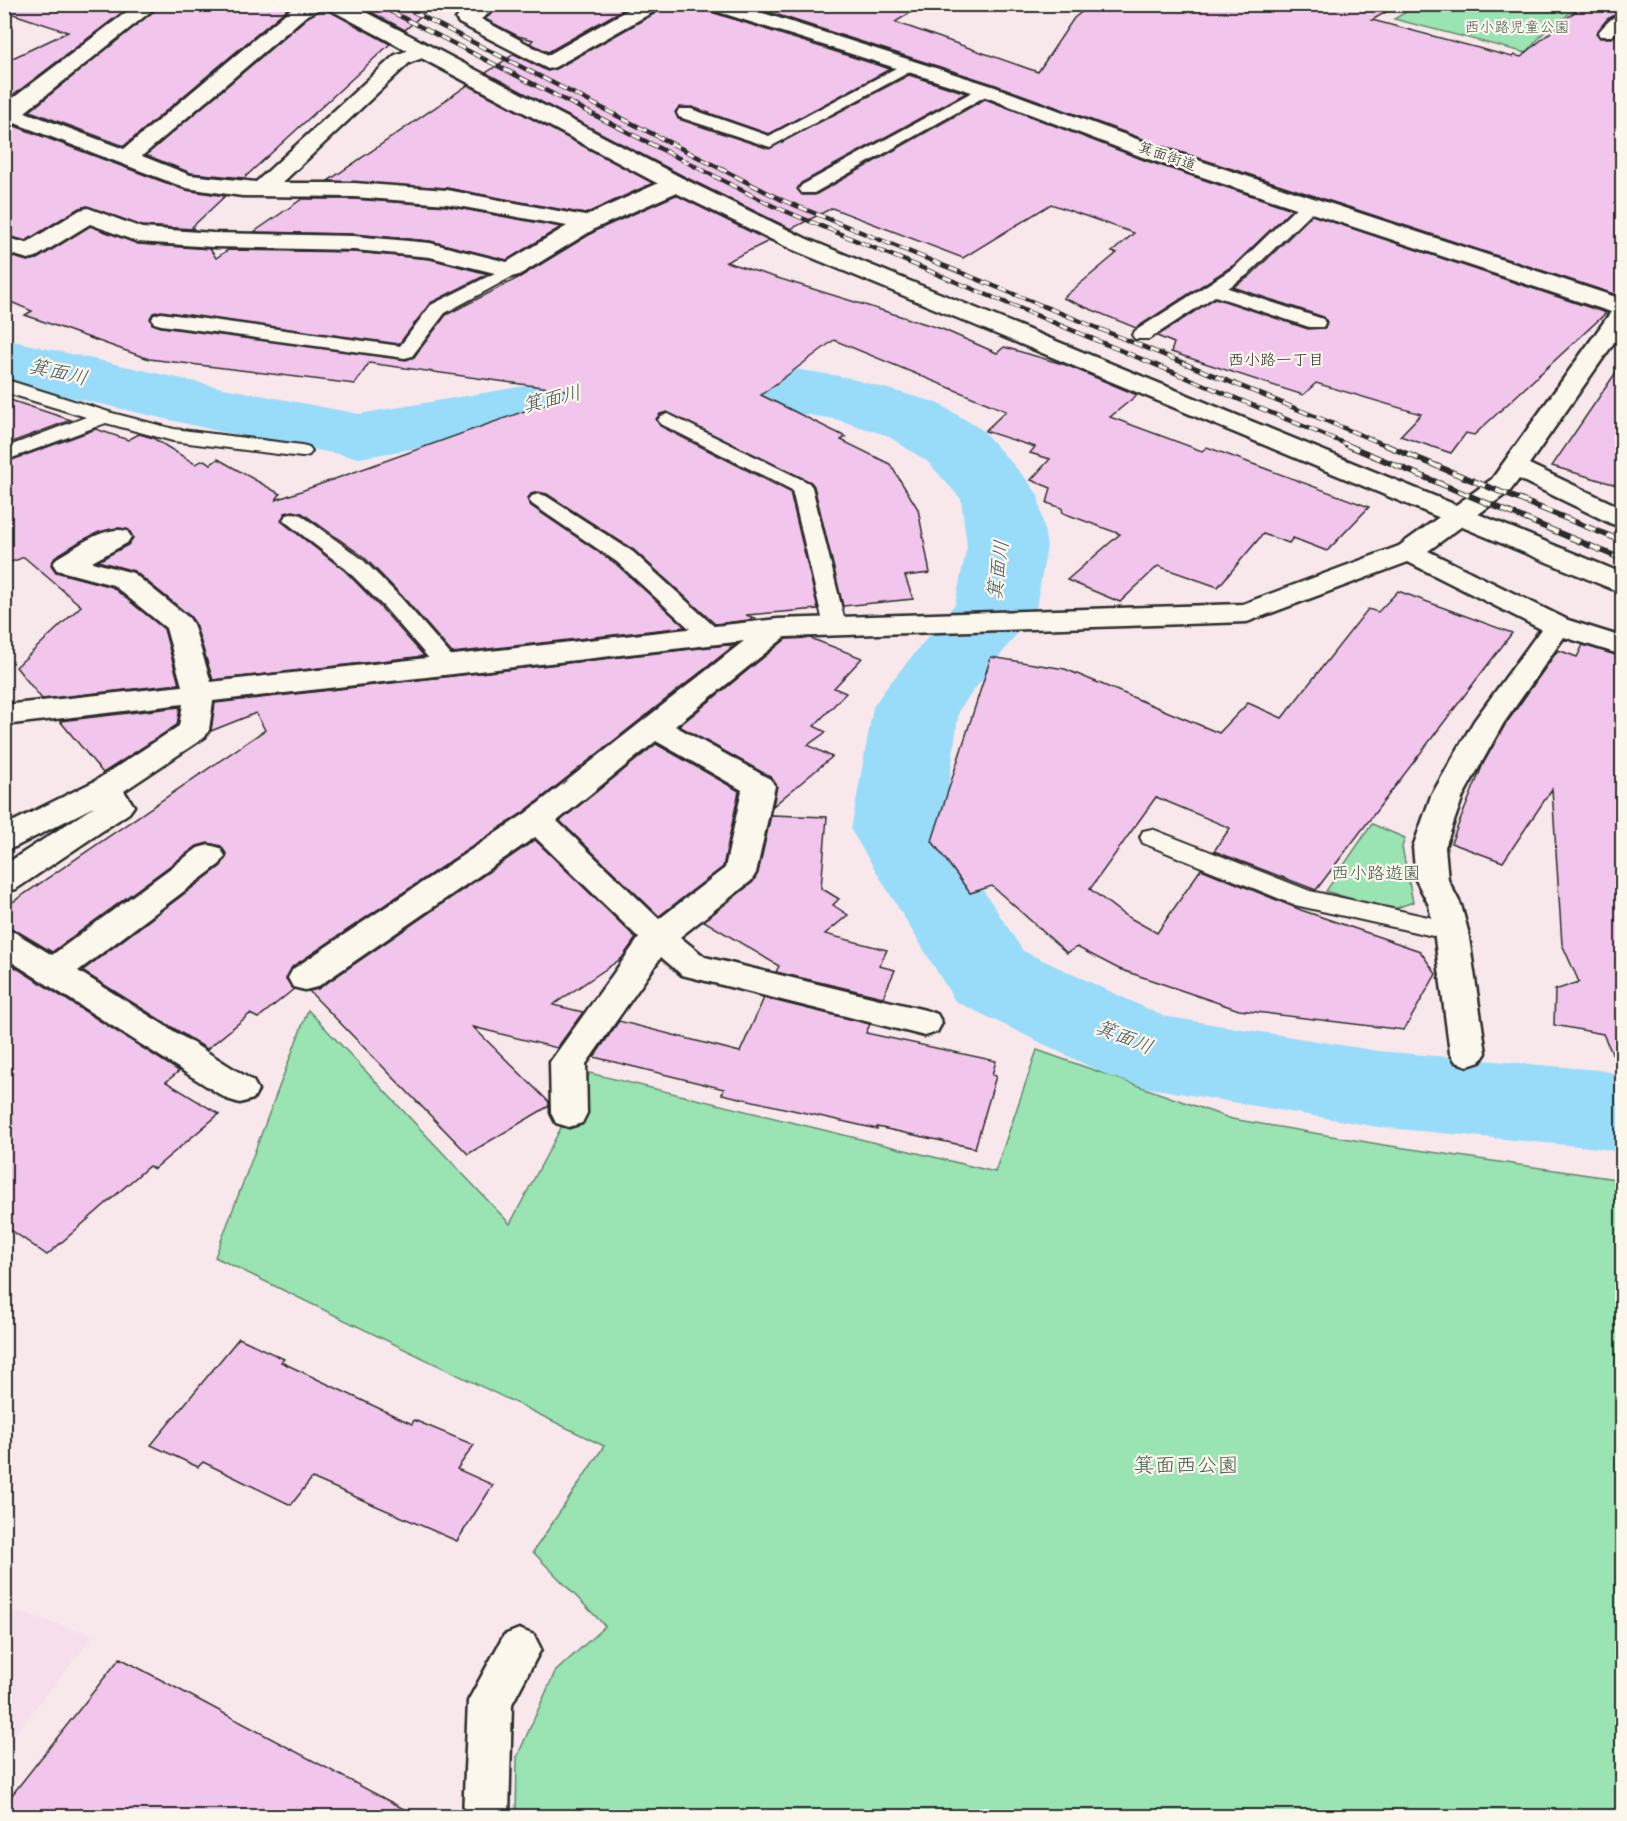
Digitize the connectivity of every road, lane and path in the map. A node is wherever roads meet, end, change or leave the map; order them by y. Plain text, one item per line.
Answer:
1 (150, 4) edge
2 (315, 4) edge
3 (334, 4) edge
4 (492, 4) edge
5 (653, 4) edge
6 (713, 4) edge
7 (1623, 18) edge
8 (1606, 33) dead end
9 (422, 52) junction
10 (909, 66) junction
11 (985, 90) junction
12 (7, 112) edge
13 (685, 114) dead end
14 (128, 157) junction
15 (676, 184) junction
16 (262, 189) junction
17 (808, 189) dead end
18 (1308, 205) junction
19 (588, 223) junction
20 (4, 244) edge
21 (510, 270) junction
22 (1215, 290) junction
23 (1622, 308) edge
24 (160, 320) dead end
25 (1316, 323) dead end
26 (1143, 335) dead end
27 (4, 385) edge
28 (105, 417) junction
29 (668, 420) dead end
30 (302, 450) dead end
31 (4, 454) edge
32 (1514, 467) junction
33 (539, 500) dead end
34 (1459, 515) junction
35 (1623, 518) edge
36 (294, 519) dead end
37 (117, 537) dead end
38 (1409, 552) junction
39 (1623, 583) edge
40 (835, 626) junction
41 (1558, 626) junction
42 (778, 628) junction
43 (709, 634) junction
44 (1623, 646) edge
45 (447, 665) junction
46 (199, 694) junction
47 (4, 715) edge
48 (654, 727) junction
49 (106, 788) junction
50 (537, 820) junction
51 (1152, 837) dead end
52 (4, 839) edge
53 (209, 856) dead end
54 (4, 881) edge
55 (1451, 931) junction
56 (658, 937) junction
57 (4, 941) edge
58 (52, 973) junction
59 (305, 978) dead end
60 (925, 1023) dead end
61 (1468, 1053) dead end
62 (240, 1090) dead end
63 (570, 1113) dead end
64 (519, 1649) dead end
65 (486, 1816) edge

1 - 12 street
2 - 14 street
3 - 9 street
4 - 5 street
6 - 10 street, 箕面街道
7 - 8 lane
9 - 15 street
9 - 16 street
10 - 11 street, 箕面街道
10 - 13 lane
11 - 17 lane
11 - 18 street, 箕面街道
12 - 14 street
14 - 16 street
15 - 19 street
15 - 34 street
16 - 19 street
18 - 22 lane
18 - 23 street, 箕面街道
19 - 21 street
20 - 21 street
21 - 24 lane
22 - 25 lane
22 - 26 lane
23 - 32 street
27 - 28 lane
28 - 30 lane
28 - 31 lane
29 - 40 lane
32 - 34 street
32 - 35 street
33 - 43 lane
34 - 38 street
34 - 39 street
36 - 45 lane
37 - 46 street
38 - 40 street
38 - 41 street
40 - 42 street
41 - 44 street
41 - 55 street
42 - 43 street
42 - 48 street
43 - 45 street
45 - 46 street
46 - 47 street
46 - 49 street
48 - 50 street
48 - 56 street
49 - 52 street
49 - 54 street
50 - 56 street
50 - 59 street
51 - 55 lane
53 - 58 street
55 - 61 street
56 - 60 street
56 - 63 street
57 - 58 street
58 - 62 street
64 - 65 street

